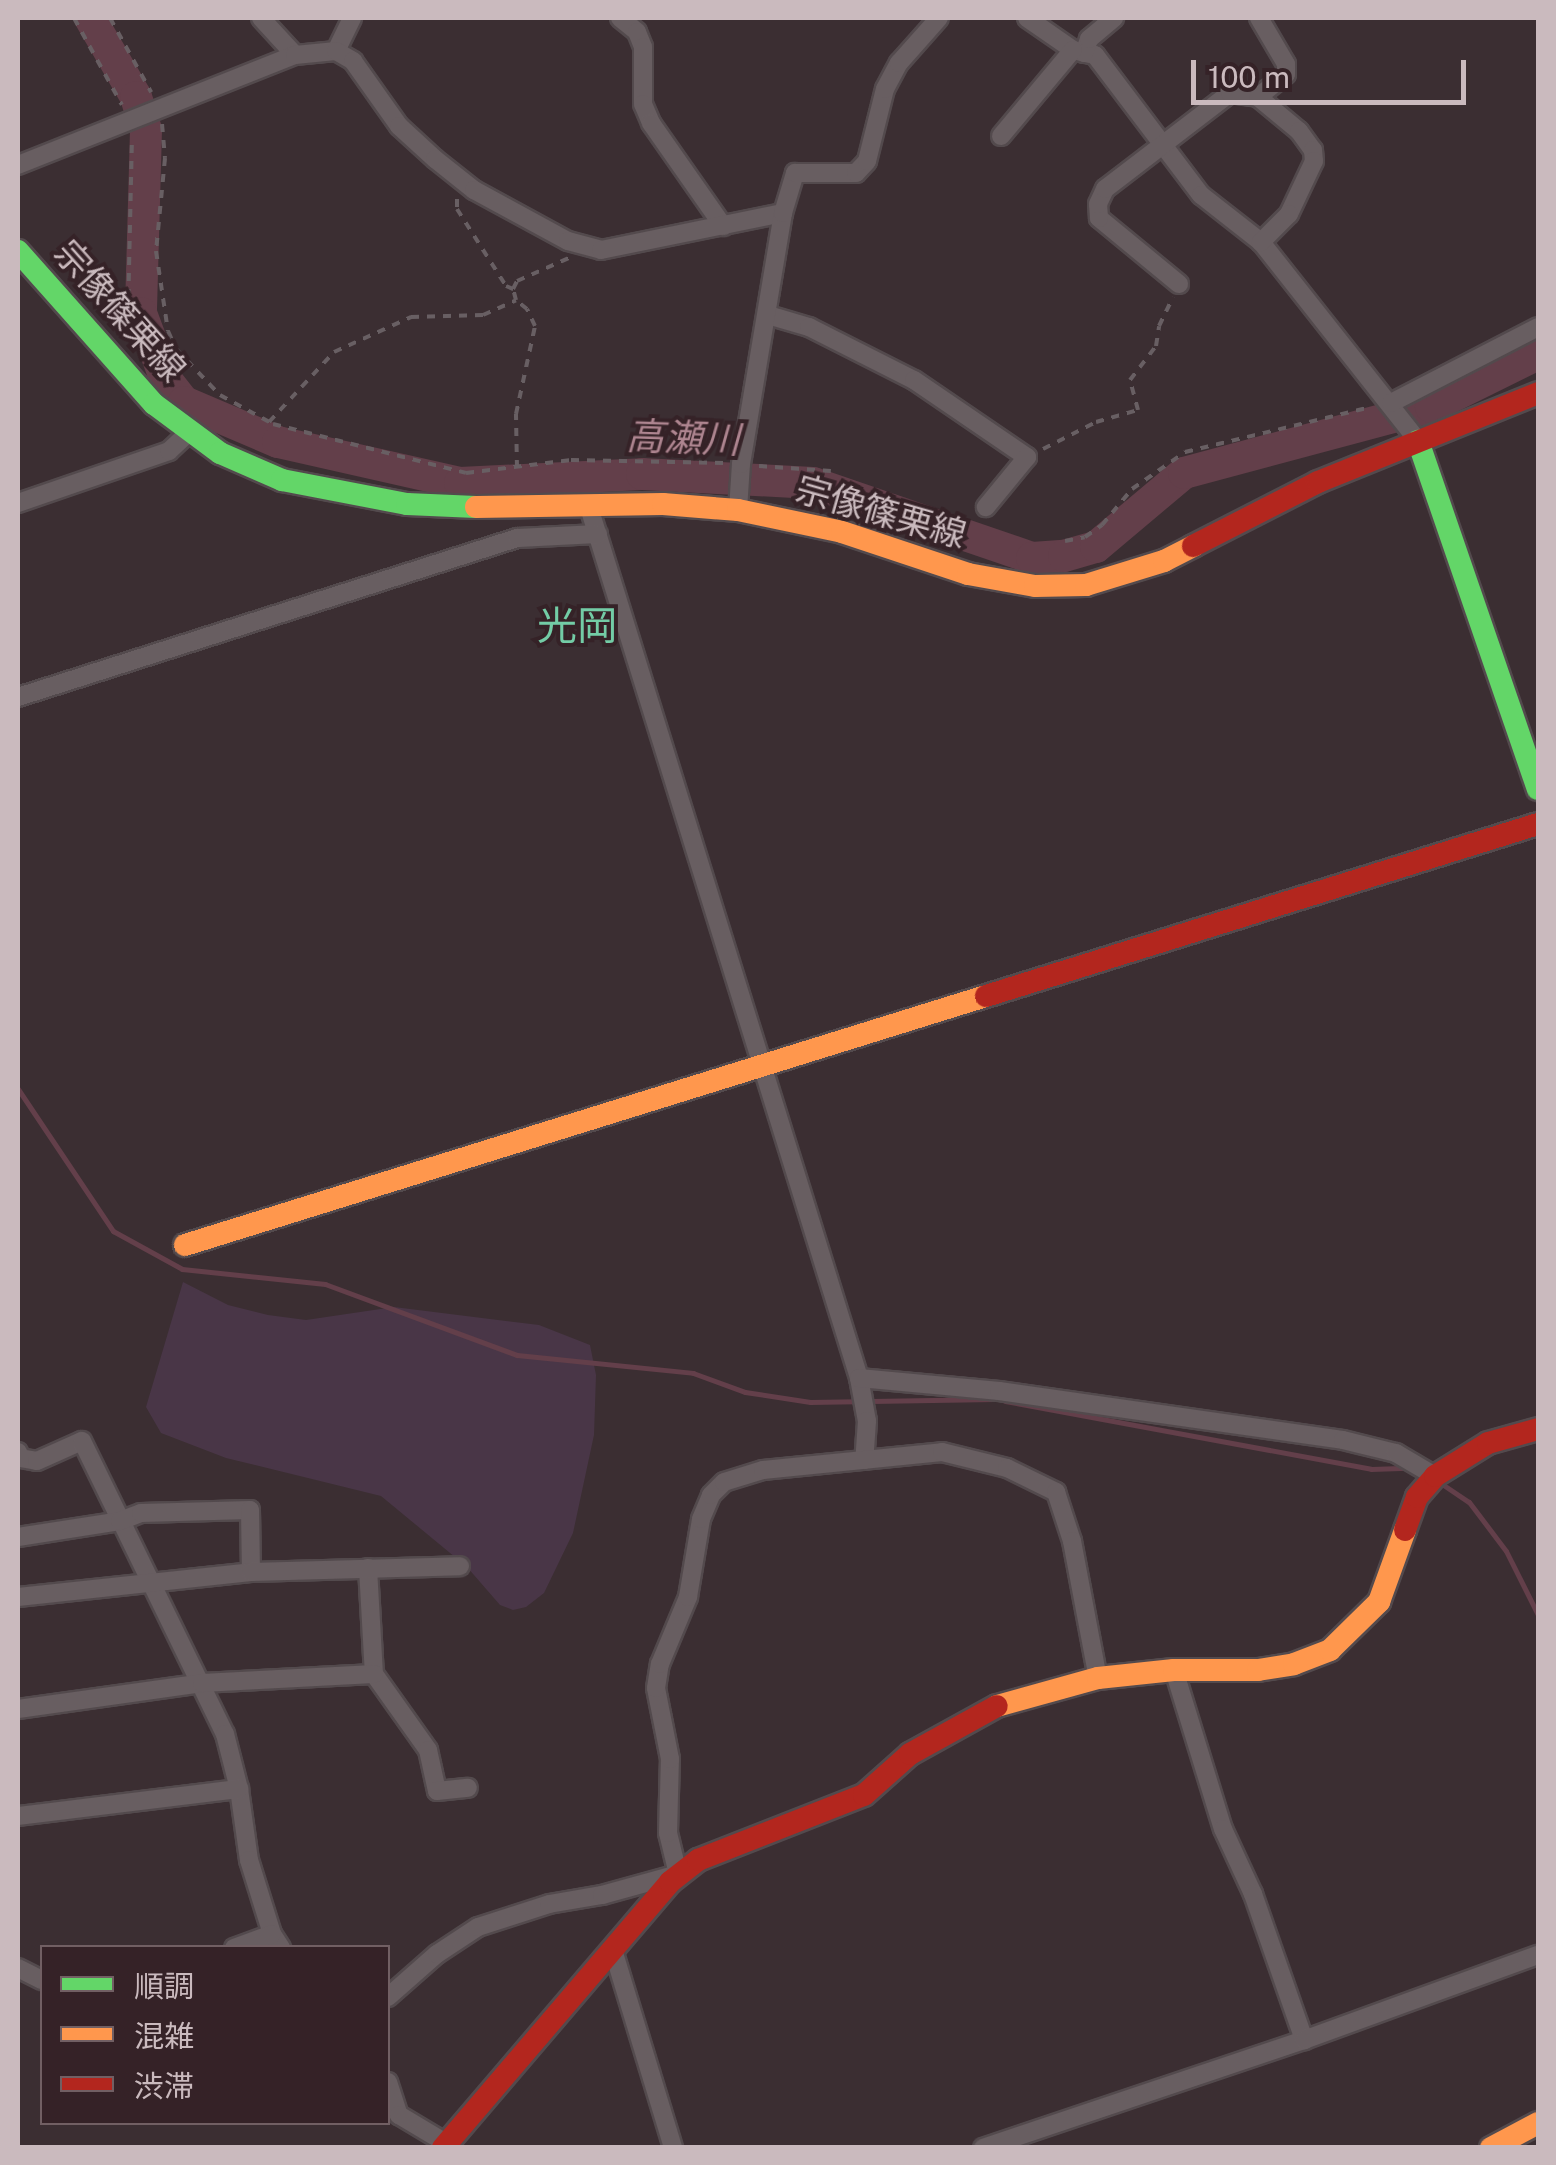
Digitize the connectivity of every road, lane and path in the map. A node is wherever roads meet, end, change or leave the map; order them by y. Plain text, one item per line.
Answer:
1 (74, 18) edge
2 (110, 18) edge
3 (261, 18) edge
4 (352, 18) edge
5 (620, 18) edge
6 (939, 18) edge
7 (1027, 18) edge
8 (1114, 18) edge
9 (1259, 18) edge
10 (336, 51) junction
11 (1078, 52) junction
12 (295, 55) junction
13 (1258, 97) junction
14 (158, 106) junction
15 (127, 118) junction
16 (1000, 136) dead end
17 (1163, 146) junction
18 (18, 164) edge
19 (462, 180) junction
20 (783, 213) junction
21 (723, 226) junction
22 (1262, 242) junction
23 (584, 246) junction
24 (18, 251) edge
25 (1180, 284) joint
26 (514, 288) junction
27 (516, 300) junction
28 (128, 313) dead end
29 (768, 315) junction
30 (1538, 327) edge
31 (1538, 393) edge
32 (1394, 406) junction
33 (269, 422) junction
34 (188, 433) junction
35 (1414, 435) junction
36 (1027, 457) junction
37 (740, 464) junction
38 (517, 468) junction
39 (831, 471) dead end
40 (18, 503) edge
41 (588, 504) junction
42 (986, 507) dead end
43 (738, 510) junction
44 (598, 534) junction
45 (1065, 541) dead end
46 (18, 696) edge
47 (1538, 789) edge
48 (1538, 824) edge
49 (762, 1066) junction
50 (185, 1245) dead end
51 (859, 1378) junction
52 (1538, 1429) edge
53 (18, 1452) edge
54 (864, 1460) junction
55 (1435, 1476) junction
56 (120, 1521) junction
57 (18, 1536) edge
58 (460, 1566) dead end
59 (368, 1568) junction
60 (251, 1572) junction
61 (149, 1581) junction
62 (18, 1597) edge
63 (1174, 1670) junction
64 (374, 1674) junction
65 (1098, 1678) junction
66 (202, 1682) junction
67 (18, 1709) edge
68 (468, 1788) dead end
69 (239, 1789) junction
70 (18, 1816) edge
71 (678, 1874) junction
72 (277, 1940) edge
73 (250, 1945) edge
74 (613, 1950) junction
75 (1538, 1955) edge
76 (390, 1995) edge
77 (1304, 2040) junction
78 (390, 2088) edge
79 (1538, 2122) edge
80 (445, 2146) edge
81 (672, 2148) edge
82 (983, 2148) edge
83 (1491, 2148) edge

1 - 15 path
2 - 14 path
3 - 12 street
4 - 10 street
5 - 21 street
6 - 20 street
7 - 11 street
8 - 11 street
9 - 13 street
10 - 12 street
10 - 19 street
11 - 16 street
11 - 17 street
12 - 14 street
13 - 17 street
13 - 22 street
14 - 15 street
14 - 33 path
15 - 18 street
15 - 28 path
17 - 22 street
17 - 25 street
19 - 23 street
19 - 26 path
20 - 21 street
20 - 29 street
21 - 23 street
22 - 32 street
23 - 26 path
24 - 34 street, 宗像篠栗線
25 - 36 path
26 - 27 path
27 - 33 path
27 - 38 path
29 - 36 street
29 - 37 street
30 - 32 street
31 - 35 street, 宗像篠栗線
32 - 35 street
32 - 45 path
33 - 38 path
34 - 40 street
34 - 41 street, 宗像篠栗線
35 - 43 street, 宗像篠栗線
35 - 47 street
36 - 42 street
37 - 38 path
37 - 39 path
37 - 43 street
41 - 43 street, 宗像篠栗線
41 - 44 street
44 - 46 street
44 - 49 street
48 - 49 street
49 - 50 street
49 - 51 street
51 - 54 street
51 - 55 street
52 - 55 street
53 - 56 street
54 - 65 street
54 - 71 street
55 - 63 street
56 - 57 street
56 - 60 street
56 - 61 street
58 - 59 street
59 - 60 street
59 - 64 street
60 - 61 street
61 - 62 street
61 - 66 street
63 - 65 street
63 - 77 street
64 - 66 street
64 - 68 street
65 - 71 street
66 - 67 street
66 - 69 street
69 - 70 street
69 - 72 street
71 - 74 street
71 - 76 street
72 - 73 street
74 - 80 street
74 - 81 street
75 - 77 street
77 - 82 street
78 - 80 street
79 - 83 street

